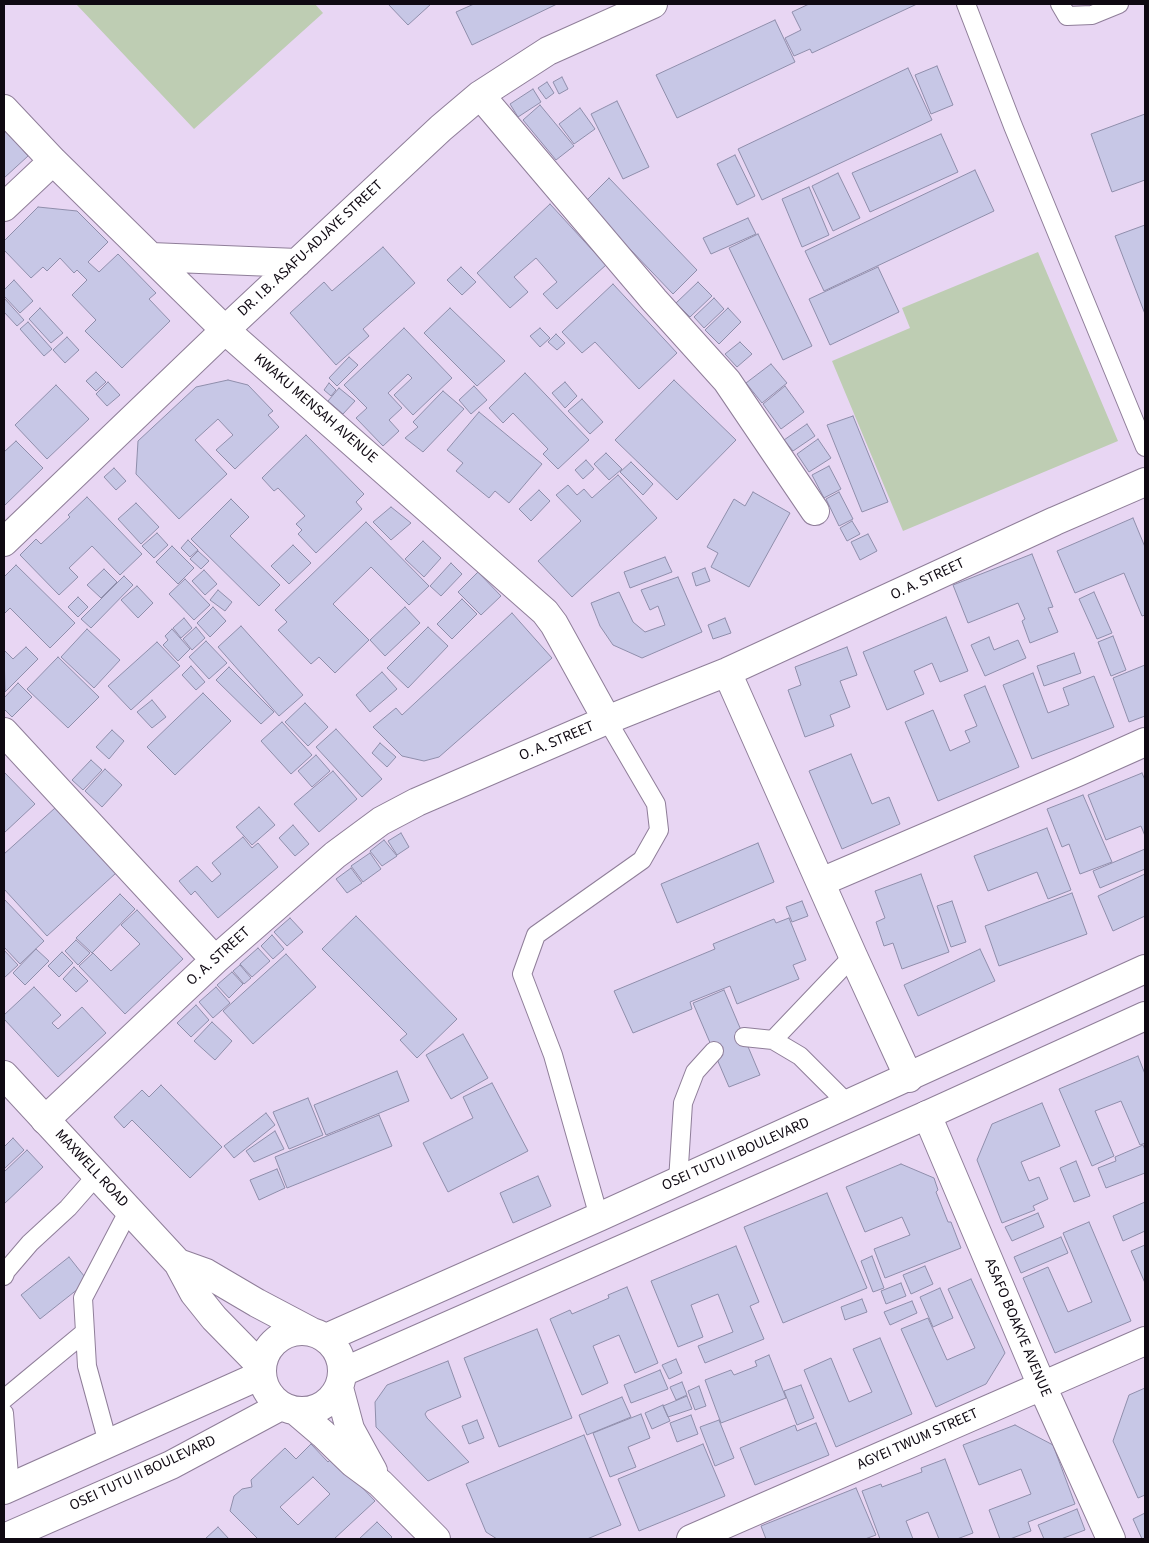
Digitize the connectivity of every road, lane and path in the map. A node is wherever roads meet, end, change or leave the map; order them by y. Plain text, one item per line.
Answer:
1 (653, 4) edge
2 (966, 4) edge
3 (1060, 4) edge
4 (1119, 4) edge
5 (480, 95) junction
6 (4, 108) edge
7 (53, 161) junction
8 (4, 207) edge
9 (151, 257) junction
10 (296, 263) junction
11 (225, 330) junction
12 (1145, 447) edge
13 (1145, 482) edge
14 (815, 511) dead end
15 (4, 542) edge
16 (727, 672) junction
17 (607, 720) junction
18 (4, 732) edge
19 (1145, 742) edge
20 (821, 882) junction
21 (853, 956) junction
22 (216, 960) junction
23 (1145, 970) edge
24 (1145, 1016) edge
25 (744, 1037) dead end
26 (773, 1040) junction
27 (714, 1051) dead end
28 (4, 1075) edge
29 (909, 1078) junction
30 (849, 1105) junction
31 (927, 1115) junction
32 (45, 1120) junction
33 (97, 1175) junction
34 (678, 1181) junction
35 (129, 1210) junction
36 (599, 1217) junction
37 (178, 1263) junction
38 (4, 1276) edge
39 (86, 1332) junction
40 (318, 1334) junction
41 (1145, 1341) edge
42 (261, 1371) junction
43 (341, 1380) junction
44 (1042, 1386) junction
45 (4, 1399) edge
46 (288, 1409) junction
47 (4, 1413) edge
48 (108, 1443) junction
49 (380, 1483) junction
50 (7, 1489) edge
51 (17, 1536) edge
52 (436, 1539) edge
53 (691, 1539) edge
54 (1111, 1539) edge

1 - 5 street, DR. I.B. ASAFU-ADJAYE STREET
2 - 12 lane
3 - 4 lane
5 - 10 street, DR. I.B. ASAFU-ADJAYE STREET
5 - 14 street
6 - 7 street, KWAKU MENSAH AVENUE
7 - 8 street
7 - 9 street, KWAKU MENSAH AVENUE
9 - 10 street
9 - 11 street, KWAKU MENSAH AVENUE
10 - 11 street, DR. I.B. ASAFU-ADJAYE STREET
11 - 15 street, DR. I.B. ASAFU-ADJAYE STREET
11 - 17 street, KWAKU MENSAH AVENUE
13 - 16 street, O. A. STREET
16 - 17 street, O. A. STREET
16 - 20 street
17 - 22 street, O. A. STREET
17 - 36 lane
18 - 22 street
19 - 20 street
20 - 21 street
21 - 26 lane
21 - 29 street
22 - 32 street, O. A. STREET
23 - 29 street, OSEI TUTU II BOULEVARD
24 - 31 street
25 - 26 lane
26 - 30 lane
27 - 34 lane
28 - 32 street, MAXWELL ROAD
29 - 30 street, OSEI TUTU II BOULEVARD
30 - 34 street, OSEI TUTU II BOULEVARD
31 - 43 street
31 - 44 street, ASAFO BOAKYE AVENUE
32 - 33 street, MAXWELL ROAD
33 - 35 street, MAXWELL ROAD
33 - 38 lane
34 - 36 street, OSEI TUTU II BOULEVARD
35 - 37 street, MAXWELL ROAD
35 - 39 lane
36 - 40 street, OSEI TUTU II BOULEVARD
37 - 40 street, MAXWELL ROAD
37 - 42 street, MAXWELL ROAD
39 - 45 lane
39 - 48 lane
40 - 42 street
40 - 43 street
41 - 44 street, AGYEI TWUM STREET
42 - 46 street
42 - 48 street
43 - 46 street
43 - 49 street
44 - 53 street, AGYEI TWUM STREET
44 - 54 street, ASAFO BOAKYE AVENUE
46 - 49 street
46 - 51 street, OSEI TUTU II BOULEVARD
47 - 50 lane
48 - 50 street
49 - 52 street

